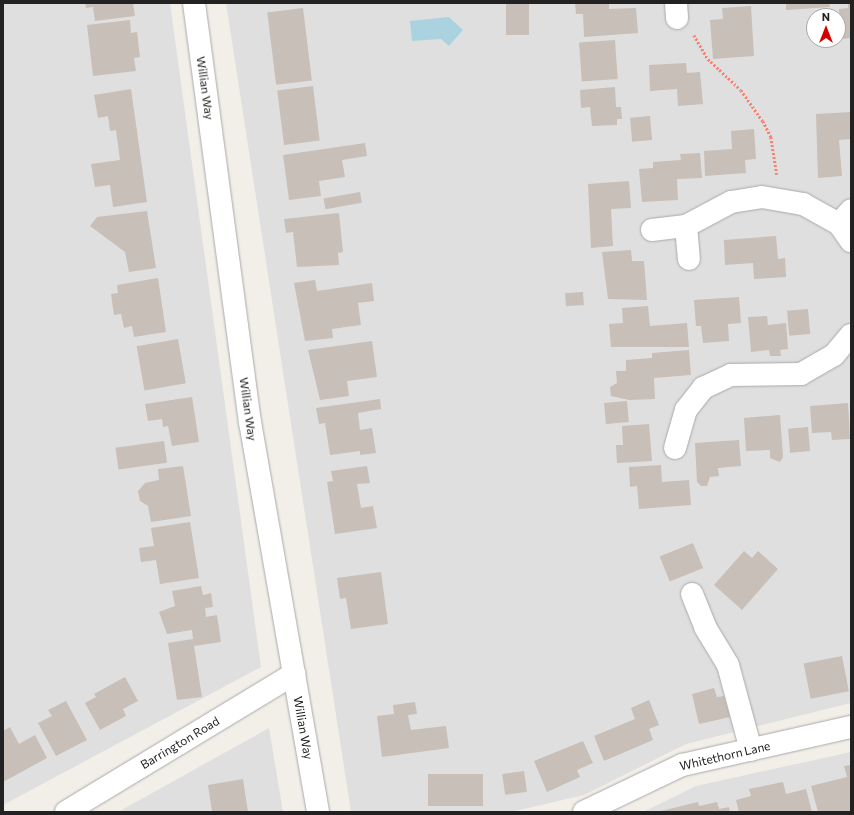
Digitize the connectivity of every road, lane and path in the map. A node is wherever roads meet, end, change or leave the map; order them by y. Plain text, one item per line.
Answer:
1 (194, 3) edge
2 (677, 10) edge
3 (777, 197) junction
4 (847, 225) edge
5 (686, 226) junction
6 (652, 230) dead end
7 (689, 259) dead end
8 (851, 335) edge
9 (675, 448) dead end
10 (692, 594) dead end
11 (294, 674) junction
12 (851, 727) edge
13 (751, 750) junction
14 (66, 812) edge
15 (318, 812) edge
16 (584, 812) edge

1 - 11 street, Willian Way
2 - 3 path
3 - 4 street
3 - 5 street
5 - 6 street
5 - 7 street
8 - 9 street
10 - 13 street
11 - 14 street, Barrington Road
11 - 15 street, Willian Way
12 - 13 street, Whitethorn Lane
13 - 16 street, Whitethorn Lane

